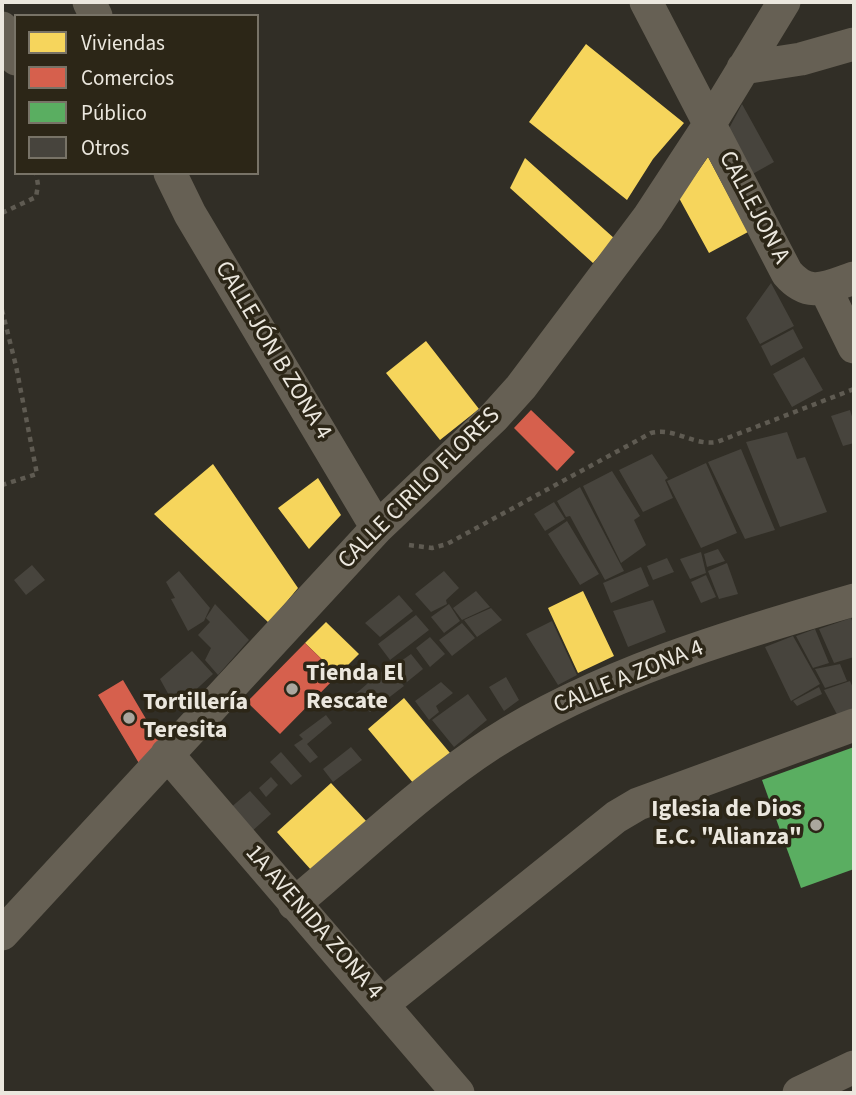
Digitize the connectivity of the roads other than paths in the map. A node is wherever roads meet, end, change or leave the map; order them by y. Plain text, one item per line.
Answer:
1 (646, 2) edge
2 (784, 2) edge
3 (2, 28) edge
4 (854, 44) edge
5 (14, 55) edge
6 (743, 68) junction
7 (709, 125) junction
8 (171, 175) edge
9 (827, 284) edge
10 (854, 347) edge
11 (377, 528) junction
12 (854, 600) edge
13 (854, 725) edge
14 (167, 754) junction
15 (294, 904) junction
16 (2, 933) edge
17 (383, 1004) junction
18 (854, 1068) edge
19 (458, 1093) edge
20 (799, 1093) edge

1 - 7 street, CALLEJON A
2 - 6 street, CALLE CIRILO FLORES
3 - 5 street
4 - 6 street
6 - 7 street, CALLE CIRILO FLORES
7 - 9 street, CALLEJON A
7 - 11 street, CALLE CIRILO FLORES
8 - 11 street, CALLEJÓN B ZONA 4
9 - 10 street, CALLEJON A
11 - 14 street, CALLE CIRILO FLORES
12 - 15 street, CALLE A ZONA 4
13 - 17 street
14 - 15 street, 1A AVENIDA ZONA 4
14 - 16 street, CALLE CIRILO FLORES
15 - 17 street, 1A AVENIDA ZONA 4
17 - 19 street, 1A AVENIDA ZONA 4
18 - 20 street

